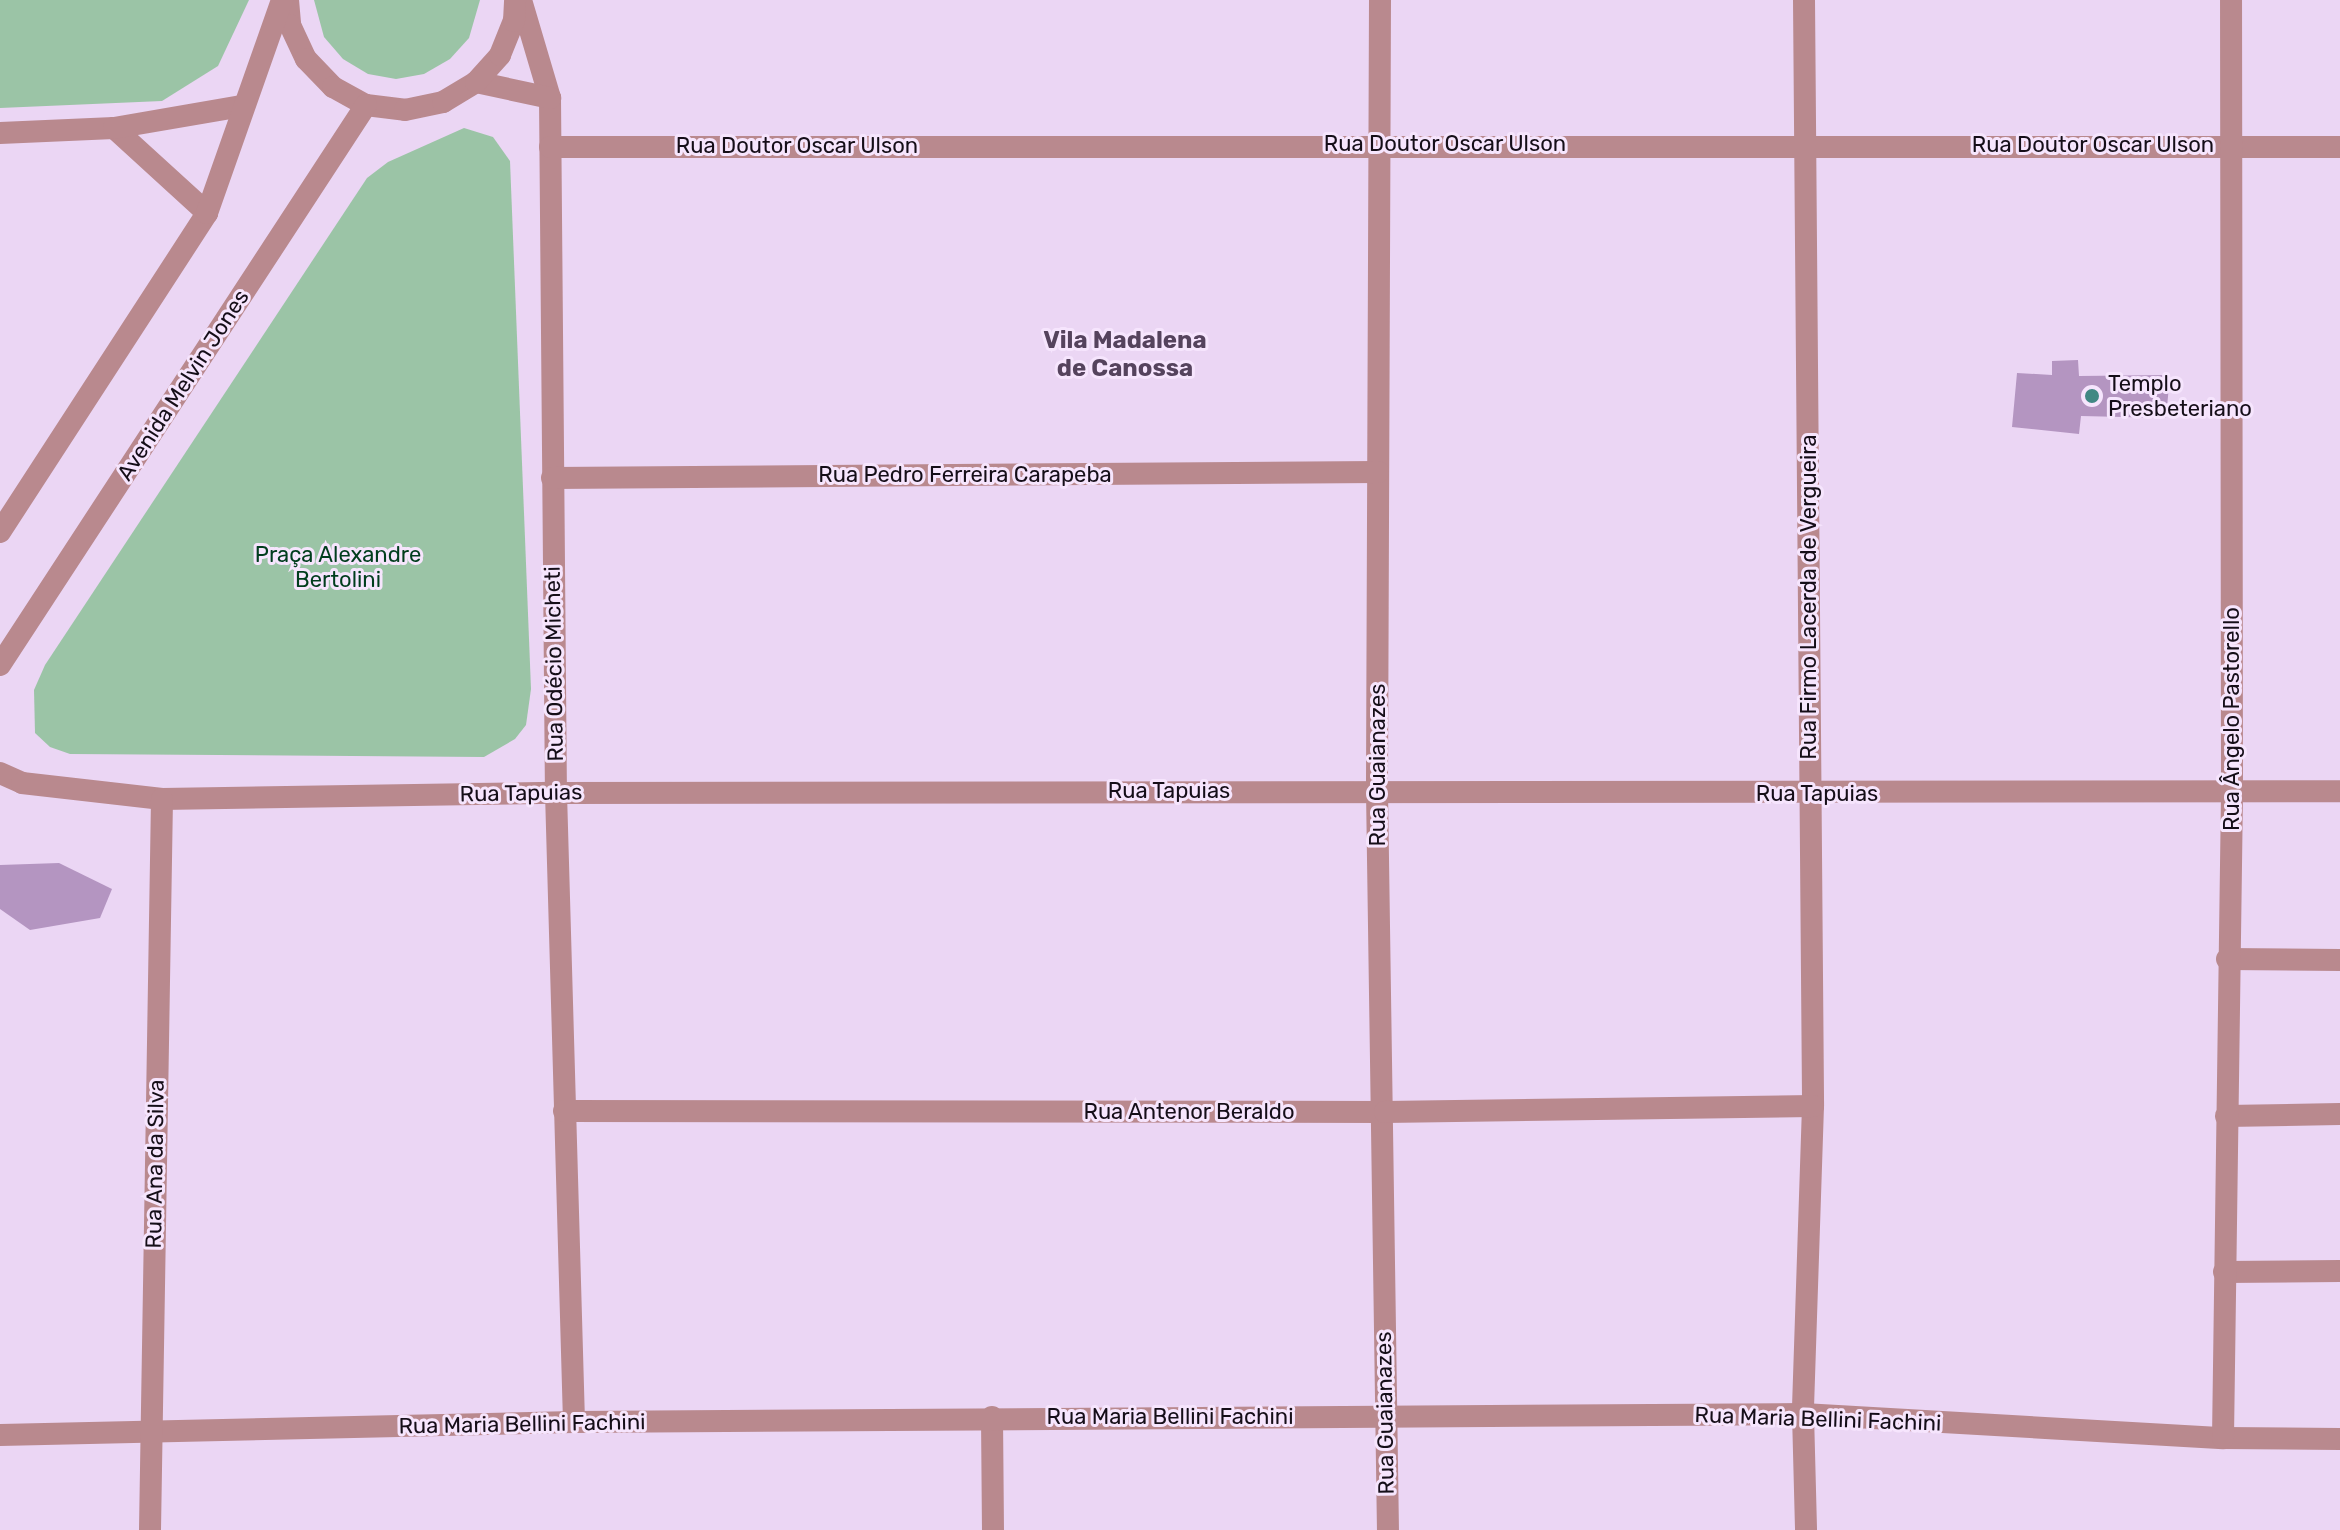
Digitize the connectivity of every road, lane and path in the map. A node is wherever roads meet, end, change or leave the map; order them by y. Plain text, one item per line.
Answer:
1 (282, 0) edge
2 (288, 0) edge
3 (518, 0) edge
4 (1380, 0) edge
5 (1804, 0) edge
6 (2231, 0) edge
7 (476, 82) junction
8 (550, 98) junction
9 (366, 105) junction
10 (241, 106) junction
11 (114, 128) junction
12 (0, 133) edge
13 (1805, 143) junction
14 (1382, 144) junction
15 (2233, 146) junction
16 (550, 147) junction
17 (2340, 147) edge
18 (207, 213) junction
19 (1378, 472) junction
20 (552, 478) junction
21 (0, 532) edge
22 (0, 665) edge
23 (0, 773) edge
24 (1377, 791) junction
25 (2340, 791) edge
26 (556, 793) junction
27 (2232, 793) junction
28 (1810, 795) junction
29 (162, 799) junction
30 (2227, 959) junction
31 (2340, 960) edge
32 (1813, 1106) junction
33 (564, 1111) junction
34 (1385, 1112) junction
35 (2340, 1114) edge
36 (2226, 1116) junction
37 (2340, 1271) edge
38 (2224, 1272) junction
39 (1803, 1414) junction
40 (1383, 1416) junction
41 (992, 1417) junction
42 (574, 1422) junction
43 (150, 1433) junction
44 (0, 1435) edge
45 (2223, 1438) junction
46 (2340, 1439) edge
47 (150, 1530) edge
48 (993, 1530) edge
49 (1388, 1530) edge
50 (1806, 1530) edge

1 - 10 street
2 - 9 street
3 - 7 street
3 - 8 street, Rua Odécio Micheti
4 - 14 street, Rua Guaianazes
5 - 13 street, Rua Firmo Lacerda de Vergueira
6 - 15 street, Rua Ângelo Pastorello
7 - 8 street
7 - 9 street
8 - 16 street, Rua Odécio Micheti
9 - 22 street, Avenida Melvin Jones
10 - 11 street
10 - 18 street
11 - 12 street
11 - 18 street
13 - 14 street, Rua Doutor Oscar Ulson
13 - 15 street, Rua Doutor Oscar Ulson
13 - 28 street, Rua Firmo Lacerda de Vergueira
14 - 16 street, Rua Doutor Oscar Ulson
14 - 19 street, Rua Guaianazes
15 - 17 street, Rua Doutor Oscar Ulson
15 - 27 street, Rua Ângelo Pastorello
16 - 20 street, Rua Odécio Micheti
18 - 21 street
19 - 20 street, Rua Pedro Ferreira Carapeba
19 - 24 street, Rua Guaianazes
20 - 26 street, Rua Odécio Micheti
23 - 29 street, Rua Tapuias
24 - 26 street, Rua Tapuias
24 - 28 street, Rua Tapuias
24 - 34 street, Rua Guaianazes
25 - 27 street, Rua Tapuias
26 - 29 street, Rua Tapuias
26 - 33 street, Rua Odécio Micheti
27 - 28 street, Rua Tapuias
27 - 30 street, Rua Ângelo Pastorello
28 - 32 street, Rua Firmo Lacerda de Vergueira
29 - 43 street, Rua Ana da Silva
30 - 31 street
30 - 36 street, Rua Ângelo Pastorello
32 - 34 street, Rua Antenor Beraldo
32 - 39 street, Rua Firmo Lacerda de Vergueira
33 - 34 street, Rua Antenor Beraldo
33 - 42 street, Rua Odécio Micheti
34 - 40 street, Rua Guaianazes
35 - 36 street
36 - 38 street, Rua Ângelo Pastorello
37 - 38 street
38 - 45 street, Rua Ângelo Pastorello
39 - 40 street, Rua Maria Bellini Fachini
39 - 45 street, Rua Maria Bellini Fachini
39 - 50 street, Rua Firmo Lacerda de Vergueira
40 - 41 street, Rua Maria Bellini Fachini
40 - 49 street, Rua Guaianazes
41 - 42 street, Rua Maria Bellini Fachini
41 - 48 street
42 - 43 street, Rua Maria Bellini Fachini
43 - 44 street, Rua Maria Bellini Fachini
43 - 47 street, Rua Ana da Silva
45 - 46 street, Rua Maria Bellini Fachini

